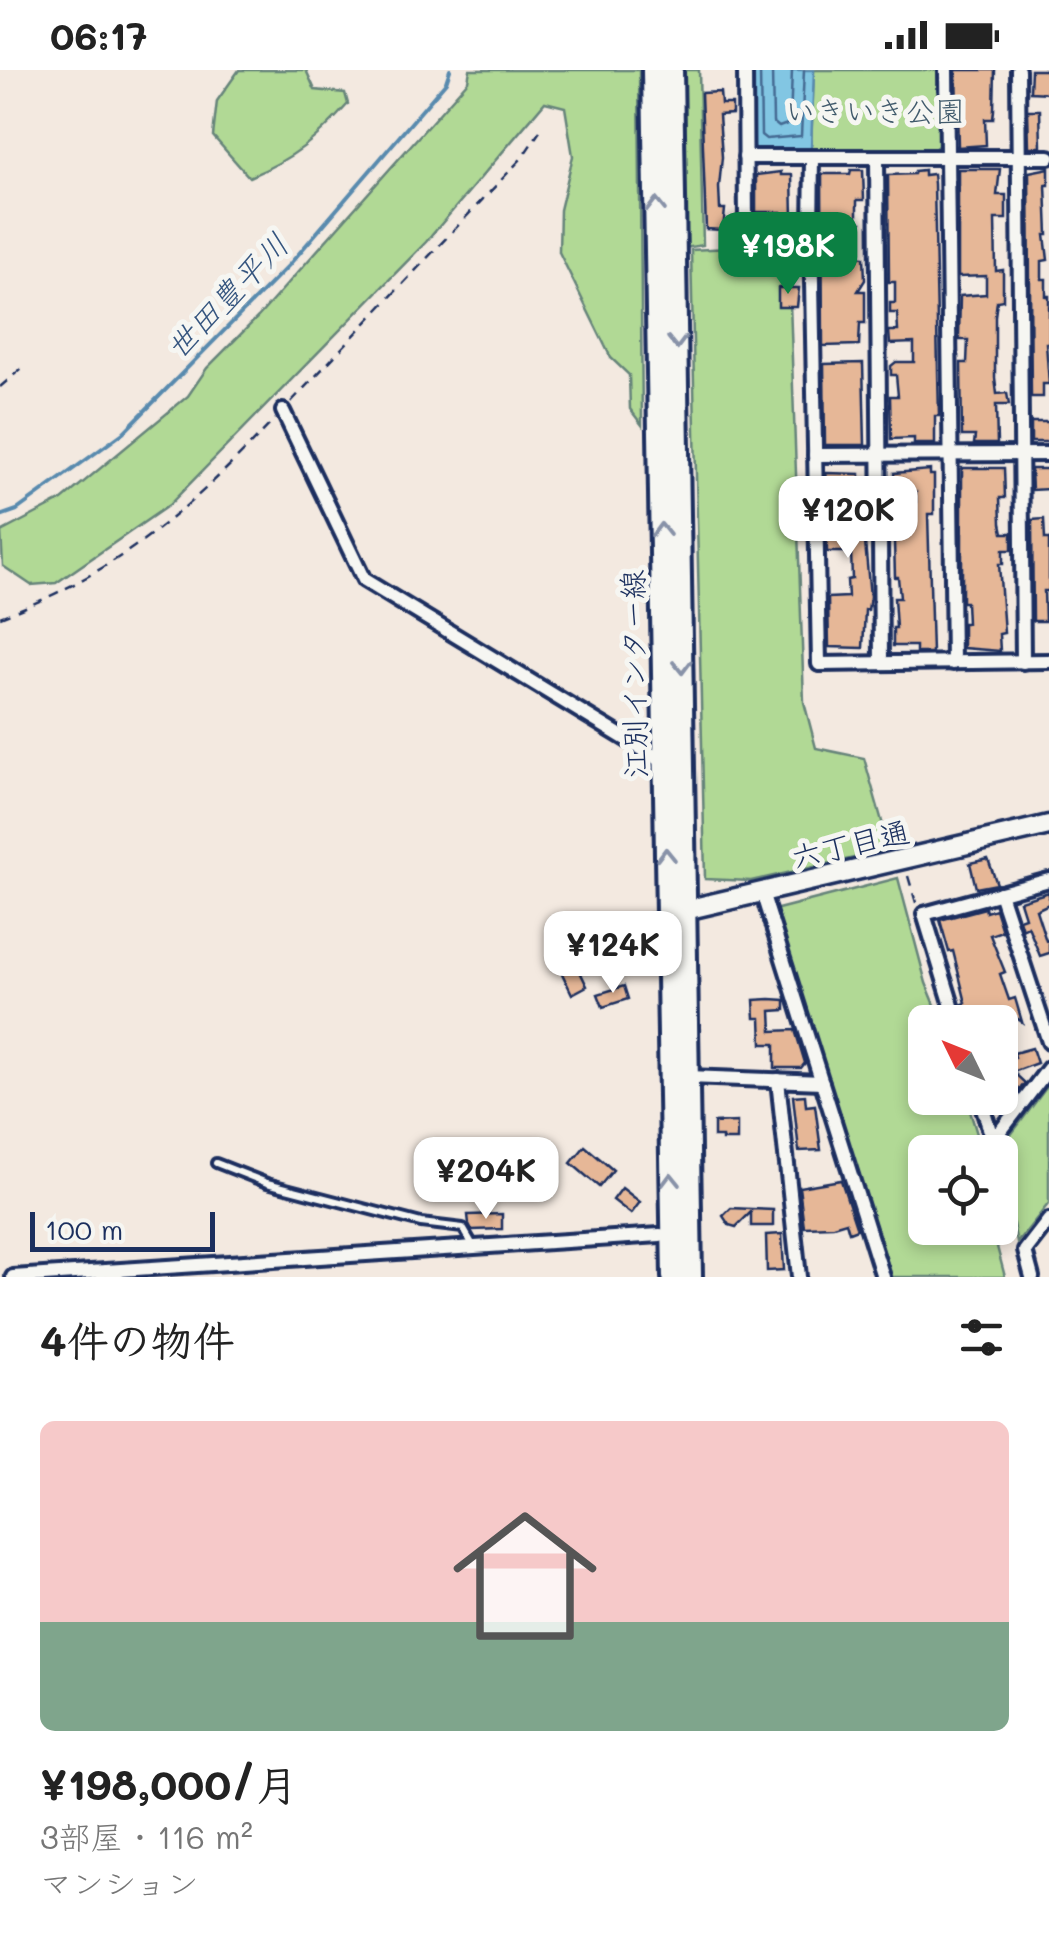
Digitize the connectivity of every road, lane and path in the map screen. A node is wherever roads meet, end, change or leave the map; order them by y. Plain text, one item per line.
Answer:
1 (654, 70) edge
2 (672, 70) edge
3 (745, 70) edge
4 (946, 70) edge
5 (1018, 70) edge
6 (540, 131) dead end
7 (1049, 156) edge
8 (745, 157) junction
9 (948, 157) junction
10 (1019, 157) junction
11 (812, 158) junction
12 (877, 158) junction
13 (811, 228) junction
14 (22, 368) dead end
15 (0, 386) edge
16 (283, 410) junction
17 (1022, 454) junction
18 (1049, 454) edge
19 (815, 455) junction
20 (882, 455) junction
21 (950, 455) junction
22 (0, 616) edge
23 (1049, 661) edge
24 (953, 662) junction
25 (1023, 662) junction
26 (881, 663) junction
27 (664, 762) junction
28 (684, 774) junction
29 (1049, 825) edge
30 (908, 875) dead end
31 (1049, 880) edge
32 (762, 892) junction
33 (1000, 893) junction
34 (916, 901) dead end
35 (667, 918) junction
36 (952, 1005) edge
37 (1049, 1042) edge
38 (1049, 1068) edge
39 (688, 1077) junction
40 (778, 1080) junction
41 (822, 1082) junction
42 (1018, 1108) edge
43 (985, 1115) edge
44 (1012, 1115) edge
45 (216, 1163) dead end
46 (1049, 1220) edge
47 (660, 1235) dead end
48 (474, 1247) junction
49 (14, 1277) edge
50 (673, 1277) edge
51 (691, 1277) edge
52 (799, 1277) edge
53 (884, 1277) edge
54 (1032, 1277) edge

27 -> 1 main road, 江別インター線
2 -> 28 main road, 江別インター線
3 - 8 street
4 - 9 street
5 - 10 street
6 - 16 path
7 - 10 street
8 - 11 street
8 - 13 street
9 - 10 street
9 - 12 street
9 - 21 street
10 - 17 street
11 - 12 street
11 - 13 street
12 - 20 street
13 - 19 street
14 - 15 path
16 - 22 path
16 - 27 street
17 - 18 street
17 - 21 street
17 - 25 street
19 - 20 street
19 - 26 street
20 - 21 street
20 - 26 street
21 - 24 street
23 - 25 street
24 - 25 street
24 - 26 street
27 - 28 street
35 -> 27 main road, 江別インター線
28 - 35 main road, 江別インター線
29 - 32 street, 六丁目通
30 - 34 path
31 - 33 street
32 - 35 street, 六丁目通
32 - 41 street
33 - 36 street
33 - 37 street
35 - 39 main road, 江別インター線
50 -> 35 main road, 江別インター線
38 - 42 street
39 - 40 street
39 - 51 main road, 江別インター線
40 - 41 street
40 - 52 street
41 - 53 street
43 - 44 street
45 - 48 lane
46 - 54 street
47 - 48 street
48 - 49 street

